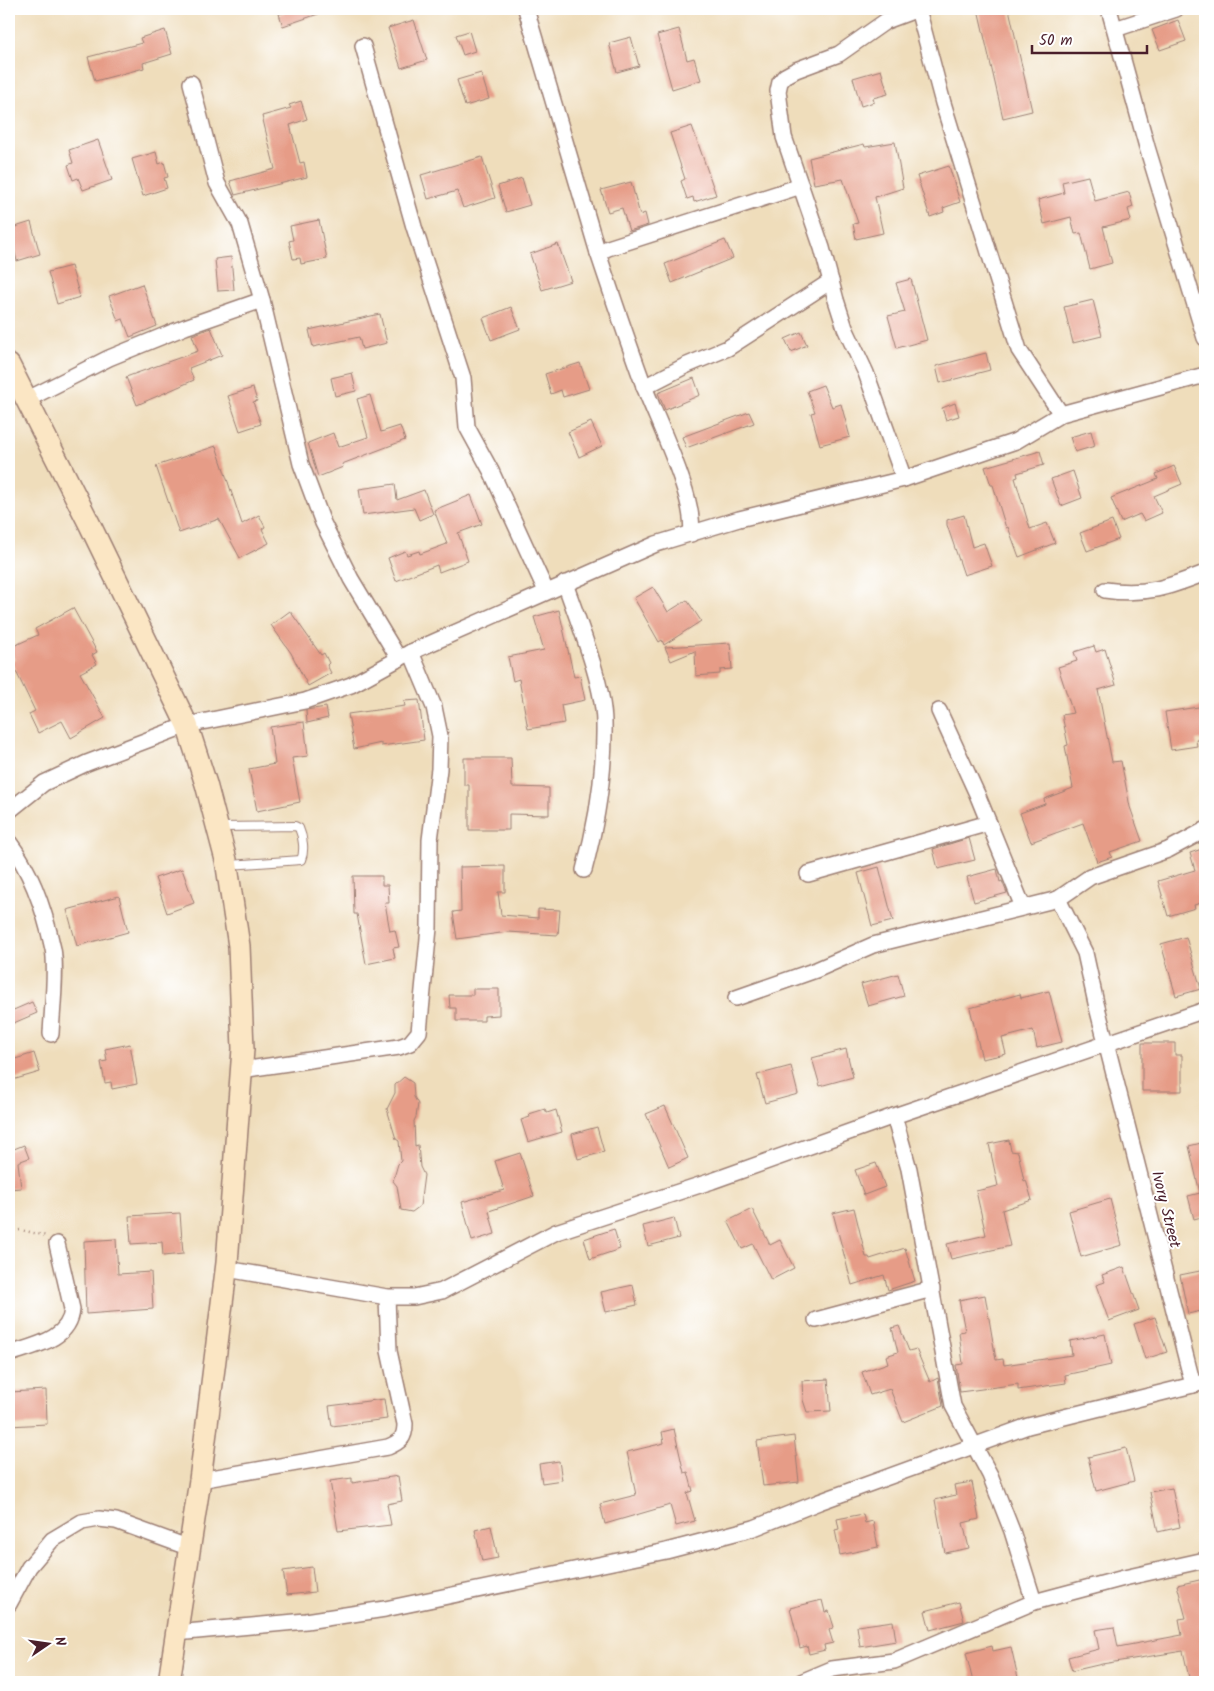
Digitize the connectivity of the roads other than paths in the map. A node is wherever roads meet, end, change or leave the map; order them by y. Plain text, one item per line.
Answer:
1 (526, 9) edge
2 (1108, 9) edge
3 (1176, 9) edge
4 (1115, 29) junction
5 (363, 46) dead end
6 (191, 83) dead end
7 (801, 186) junction
8 (598, 253) junction
9 (831, 281) junction
10 (262, 300) junction
11 (1205, 338) edge
12 (9, 366) edge
13 (1205, 375) edge
14 (644, 387) junction
15 (26, 400) junction
16 (1061, 414) junction
17 (904, 479) junction
18 (691, 534) junction
19 (1205, 573) edge
20 (565, 582) junction
21 (1106, 590) dead end
22 (546, 591) junction
23 (405, 656) junction
24 (939, 711) dead end
25 (187, 725) junction
26 (9, 810) edge
27 (989, 822) junction
28 (218, 828) junction
29 (1205, 830) edge
30 (9, 842) edge
31 (227, 865) junction
32 (584, 870) dead end
33 (808, 874) dead end
34 (1058, 899) junction
35 (1023, 907) junction
36 (736, 998) dead end
37 (1205, 1010) edge
38 (51, 1034) dead end
39 (1107, 1042) junction
40 (241, 1070) junction
41 (894, 1116) junction
42 (57, 1244) road end
43 (227, 1269) junction
44 (932, 1289) junction
45 (386, 1297) junction
46 (816, 1320) dead end
47 (9, 1354) edge
48 (1199, 1383) edge
49 (976, 1446) junction
50 (200, 1480) junction
51 (190, 1548) junction
52 (1205, 1560) edge
53 (1034, 1602) junction
54 (9, 1604) edge
55 (176, 1633) junction
56 (169, 1682) edge
57 (801, 1682) edge

1 - 8 street
2 - 4 street
3 - 4 street
4 - 11 street
5 - 22 street
6 - 10 street
7 - 8 street
7 - 9 street
7 - 16 street
8 - 14 street
9 - 14 street
9 - 17 street
10 - 15 street
10 - 23 street
12 - 15 street
13 - 16 street
14 - 18 street
15 - 25 street
16 - 17 street
17 - 18 street
18 - 20 street
19 - 21 street
20 - 22 street
20 - 32 street
22 - 23 street
23 - 25 street
23 - 40 street
24 - 27 street
25 - 26 street
25 - 28 street
27 - 33 street
27 - 35 street
28 - 31 street
28 - 31 lane
29 - 34 street
30 - 38 street
31 - 40 street
34 - 35 street
34 - 39 street, Ivory Street
35 - 36 street
37 - 39 street
39 - 41 street
39 - 48 street, Ivory Street
40 - 43 street
41 - 44 street
41 - 45 street
42 - 47 street
43 - 45 street
43 - 50 street
44 - 46 street
44 - 49 street
45 - 50 street
48 - 49 street
49 - 53 street
49 - 55 street
50 - 51 street
51 - 54 street
51 - 55 street
52 - 53 street
53 - 57 street
55 - 56 street

